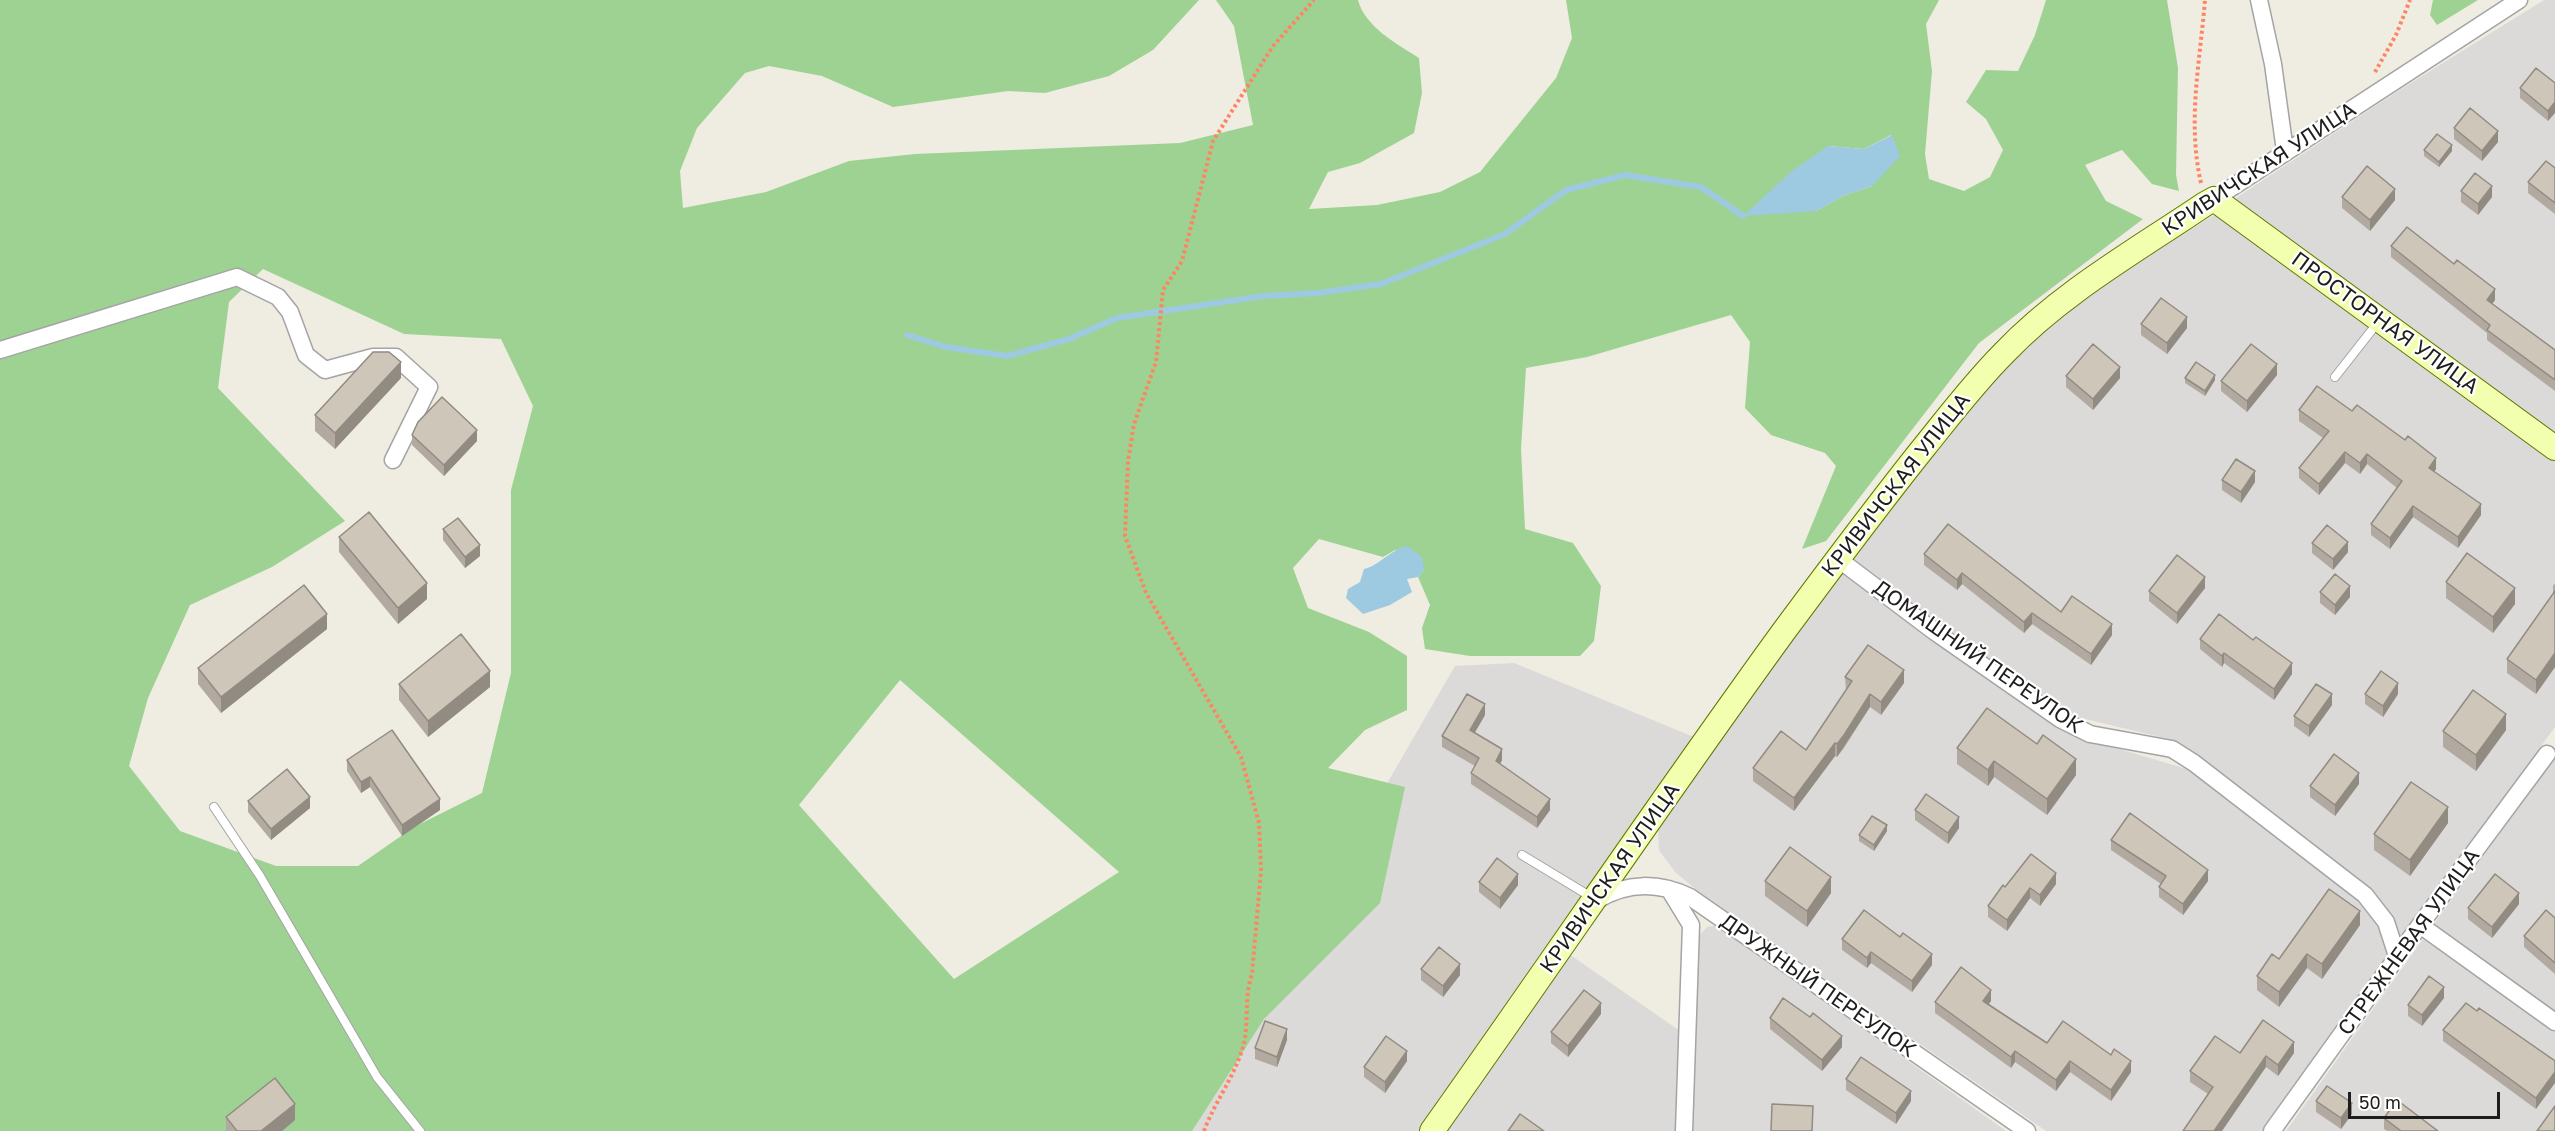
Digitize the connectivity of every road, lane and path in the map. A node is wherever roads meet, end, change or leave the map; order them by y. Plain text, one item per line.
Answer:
1 (1314, 0) edge
2 (2205, 0) edge
3 (2259, 0) edge
4 (2410, 0) edge
5 (2519, 0) edge
6 (2373, 75) dead end
7 (2285, 151) junction
8 (2210, 202) junction
9 (2380, 319) junction
10 (0, 350) edge
11 (2335, 377) dead end
12 (2555, 448) edge
13 (393, 460) dead end
14 (1838, 558) junction
15 (2547, 754) dead end
16 (214, 807) dead end
17 (1522, 855) dead end
18 (1669, 888) junction
19 (1597, 900) junction
20 (2420, 925) junction
21 (2397, 956) junction
22 (2555, 1022) edge
23 (420, 1131) edge
24 (1204, 1131) edge
25 (1432, 1131) edge
26 (1684, 1131) edge
27 (2026, 1131) edge
28 (2272, 1131) edge

1 - 24 path
2 - 8 path
3 - 7 street
4 - 6 path
5 - 7 street, КРИВИЧСКАЯ УЛИЦА
7 - 8 street, КРИВИЧСКАЯ УЛИЦА
8 - 9 street, ПРОСТОРНАЯ УЛИЦА
8 - 14 street, КРИВИЧСКАЯ УЛИЦА
9 - 11 lane
9 - 12 street, ПРОСТОРНАЯ УЛИЦА
10 - 13 street
14 - 19 street, КРИВИЧСКАЯ УЛИЦА
14 - 21 street, ДОМАШНИЙ ПЕРЕУЛОК
15 - 20 street, СТРЕЖНЕВАЯ УЛИЦА
16 - 23 lane
17 - 19 lane
18 - 19 street, ДРУЖНЫЙ ПЕРЕУЛОК
18 - 26 street
18 - 27 street, ДРУЖНЫЙ ПЕРЕУЛОК
19 - 25 street, КРИВИЧСКАЯ УЛИЦА
20 - 21 street, СТРЕЖНЕВАЯ УЛИЦА
20 - 22 street
21 - 28 street, СТРЕЖНЕВАЯ УЛИЦА

